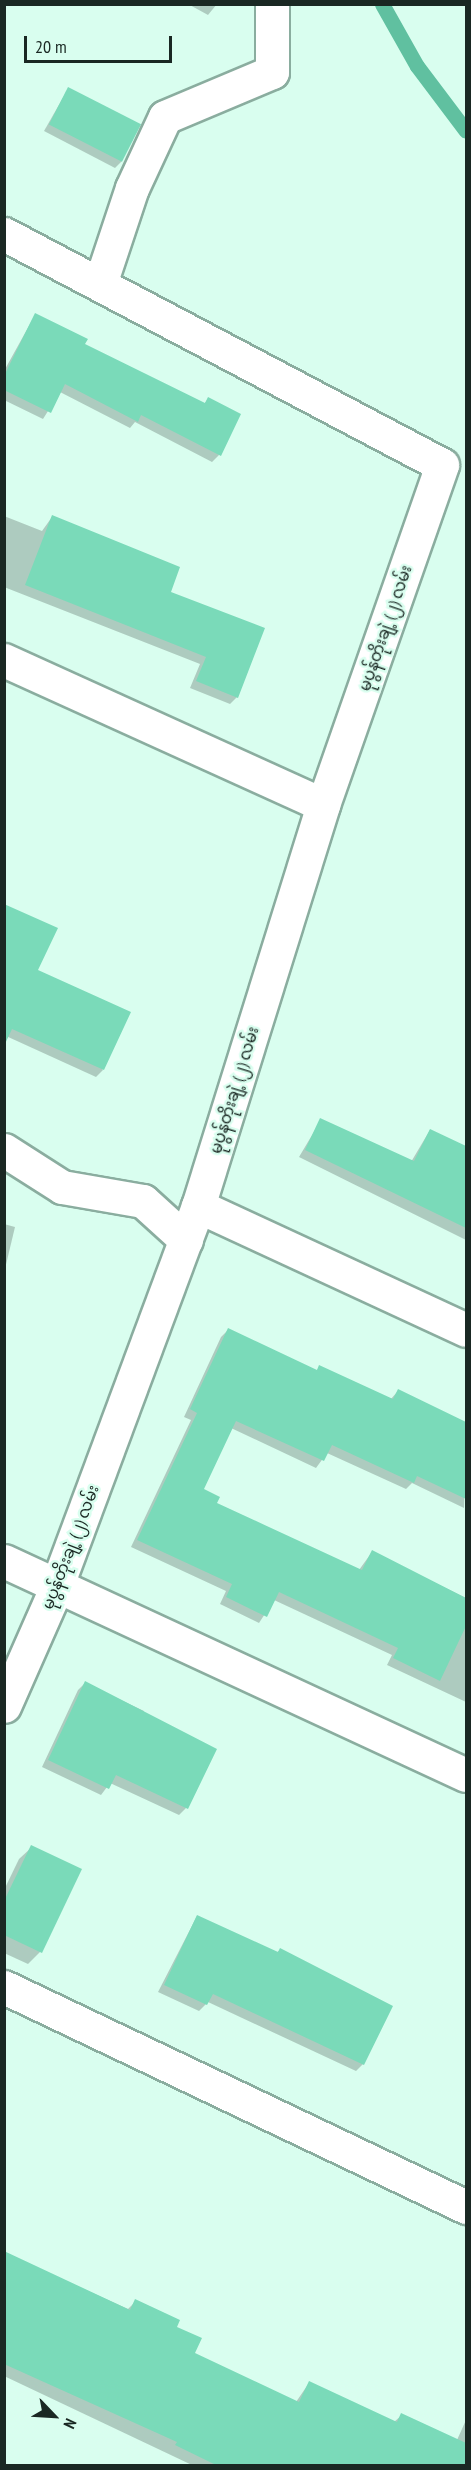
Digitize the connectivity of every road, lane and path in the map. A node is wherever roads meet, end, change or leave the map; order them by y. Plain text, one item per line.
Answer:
1 (272, 4) edge
2 (4, 234) edge
3 (100, 284) junction
4 (4, 660) edge
5 (323, 805) junction
6 (4, 1150) edge
7 (198, 1206) junction
8 (186, 1240) junction
9 (466, 1330) edge
10 (4, 1561) edge
11 (57, 1586) junction
12 (4, 1706) edge
13 (466, 1775) edge
14 (4, 1988) edge
15 (466, 2207) edge

1 - 3 street
2 - 3 street
3 - 5 street, မုပွန်တိုးချဲ့ (၂) လမ်း
4 - 5 street
5 - 7 street, မုပွန်တိုးချဲ့ (၂) လမ်း
6 - 8 street
7 - 8 street, မုပွန်တိုးချဲ့ (၂) လမ်း
7 - 9 street
8 - 11 street, မုပွန်တိုးချဲ့ (၂) လမ်း
10 - 11 street
11 - 12 street, မုပွန်တိုးချဲ့ (၂) လမ်း
11 - 13 street
14 - 15 street

